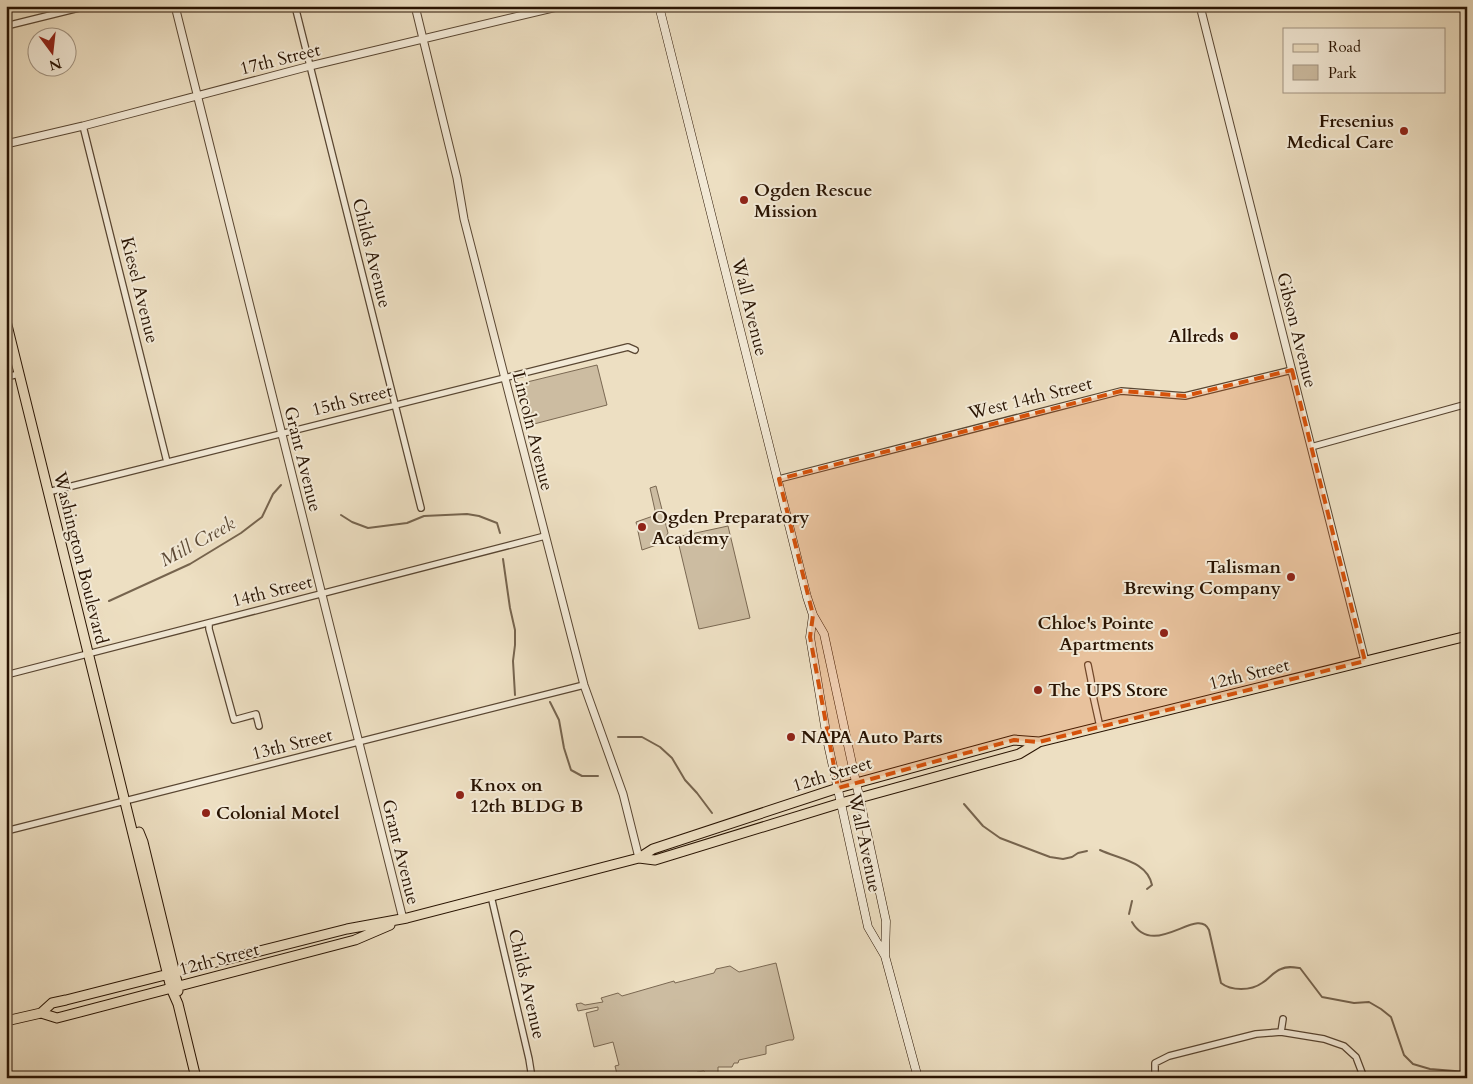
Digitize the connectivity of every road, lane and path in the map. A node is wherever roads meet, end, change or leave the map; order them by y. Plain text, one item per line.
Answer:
1 (87, 6) edge
2 (174, 6) edge
3 (296, 6) edge
4 (415, 6) edge
5 (561, 6) edge
6 (659, 6) edge
7 (1200, 6) edge
8 (534, 10) edge
9 (6, 26) edge
10 (423, 39) junction
11 (310, 66) junction
12 (196, 95) junction
13 (83, 126) junction
14 (6, 144) edge
15 (6, 321) edge
16 (635, 350) dead end
17 (1292, 370) junction
18 (19, 374) junction
19 (6, 377) edge
20 (504, 377) junction
21 (395, 404) junction
22 (1467, 404) edge
23 (281, 434) junction
24 (1311, 446) junction
25 (167, 462) junction
26 (779, 479) junction
27 (48, 492) junction
28 (421, 508) dead end
29 (545, 536) junction
30 (322, 595) junction
31 (813, 615) junction
32 (209, 623) junction
33 (1467, 636) edge
34 (88, 653) junction
35 (1364, 662) junction
36 (1088, 665) dead end
37 (6, 675) edge
38 (584, 685) junction
39 (259, 726) dead end
40 (1100, 727) junction
41 (1039, 742) junction
42 (358, 743) junction
43 (856, 782) junction
44 (838, 788) junction
45 (859, 798) junction
46 (126, 801) junction
47 (841, 803) junction
48 (6, 832) edge
49 (639, 858) junction
50 (491, 896) junction
51 (403, 919) junction
52 (885, 956) junction
53 (171, 973) junction
54 (175, 987) junction
55 (41, 1013) junction
56 (1283, 1019) dead end
57 (6, 1022) edge
58 (1281, 1032) junction
59 (196, 1078) edge
60 (532, 1078) edge
61 (918, 1078) edge
62 (1155, 1078) edge
63 (1364, 1078) edge

1 - 9 street
2 - 12 street, Grant Avenue
3 - 11 street, Childs Avenue
4 - 10 street, Lincoln Avenue
5 - 8 street, 17th Street
6 - 26 main road, Wall Avenue
7 - 17 street, Gibson Avenue
8 - 10 street, 17th Street
10 - 11 street, 17th Street
10 - 20 street, Lincoln Avenue
11 - 12 street, 17th Street
11 - 21 street, Childs Avenue
12 - 13 street, 17th Street
12 - 23 street, Grant Avenue
13 - 14 street, 17th Street
13 - 25 street, Kiesel Avenue
15 - 18 main road, Washington Boulevard
16 - 20 street, 15th Street
17 - 24 street, Gibson Avenue
17 - 26 street, West 14th Street
18 - 19 street
18 - 27 main road, Washington Boulevard
20 - 21 street, 15th Street
20 - 29 street, Lincoln Avenue
21 - 23 street, 15th Street
21 - 28 street, Childs Avenue
22 - 24 street
23 - 25 street, 15th Street
23 - 30 street, Grant Avenue
24 - 35 street, Gibson Avenue
25 - 27 street, 15th Street
26 - 31 main road, Wall Avenue
27 - 34 main road, Washington Boulevard
29 - 30 street, 14th Street
29 - 38 street, Lincoln Avenue
30 - 32 street, 14th Street
30 - 42 street, Grant Avenue
31 - 43 main road, Wall Avenue
31 - 44 main road, Wall Avenue
32 - 34 street, 14th Street
32 - 39 street
33 - 35 main road, 12th Street
34 - 37 street, 14th Street
34 - 46 main road, Washington Boulevard
35 - 40 main road, 12th Street
36 - 40 street
38 - 42 street, 13th Street
38 - 49 street, Lincoln Avenue
40 - 41 main road, 12th Street
41 - 43 main road, 12th Street
41 - 45 main road, 12th Street
42 - 46 street, 13th Street
42 - 51 street, Grant Avenue
43 - 44 main road, 12th Street
43 - 45 main road, Wall Avenue
44 - 47 main road, Wall Avenue
44 - 49 main road, 12th Street
45 - 47 main road, 12th Street
45 - 52 main road, Wall Avenue
46 - 48 street, 13th Street
46 - 53 main road, Washington Boulevard
47 - 49 main road, 12th Street
47 - 52 main road, Wall Avenue
49 - 50 main road, 12th Street
50 - 51 main road, 12th Street
50 - 60 street, Childs Avenue
51 - 53 main road, 12th Street
51 - 54 main road, 12th Street
52 - 61 main road, Wall Avenue
53 - 54 main road, Washington Boulevard
53 - 55 main road, 12th Street
54 - 55 main road, 12th Street
54 - 59 main road, Washington Boulevard
55 - 57 main road, 12th Street
56 - 58 street
58 - 62 street
58 - 63 street

